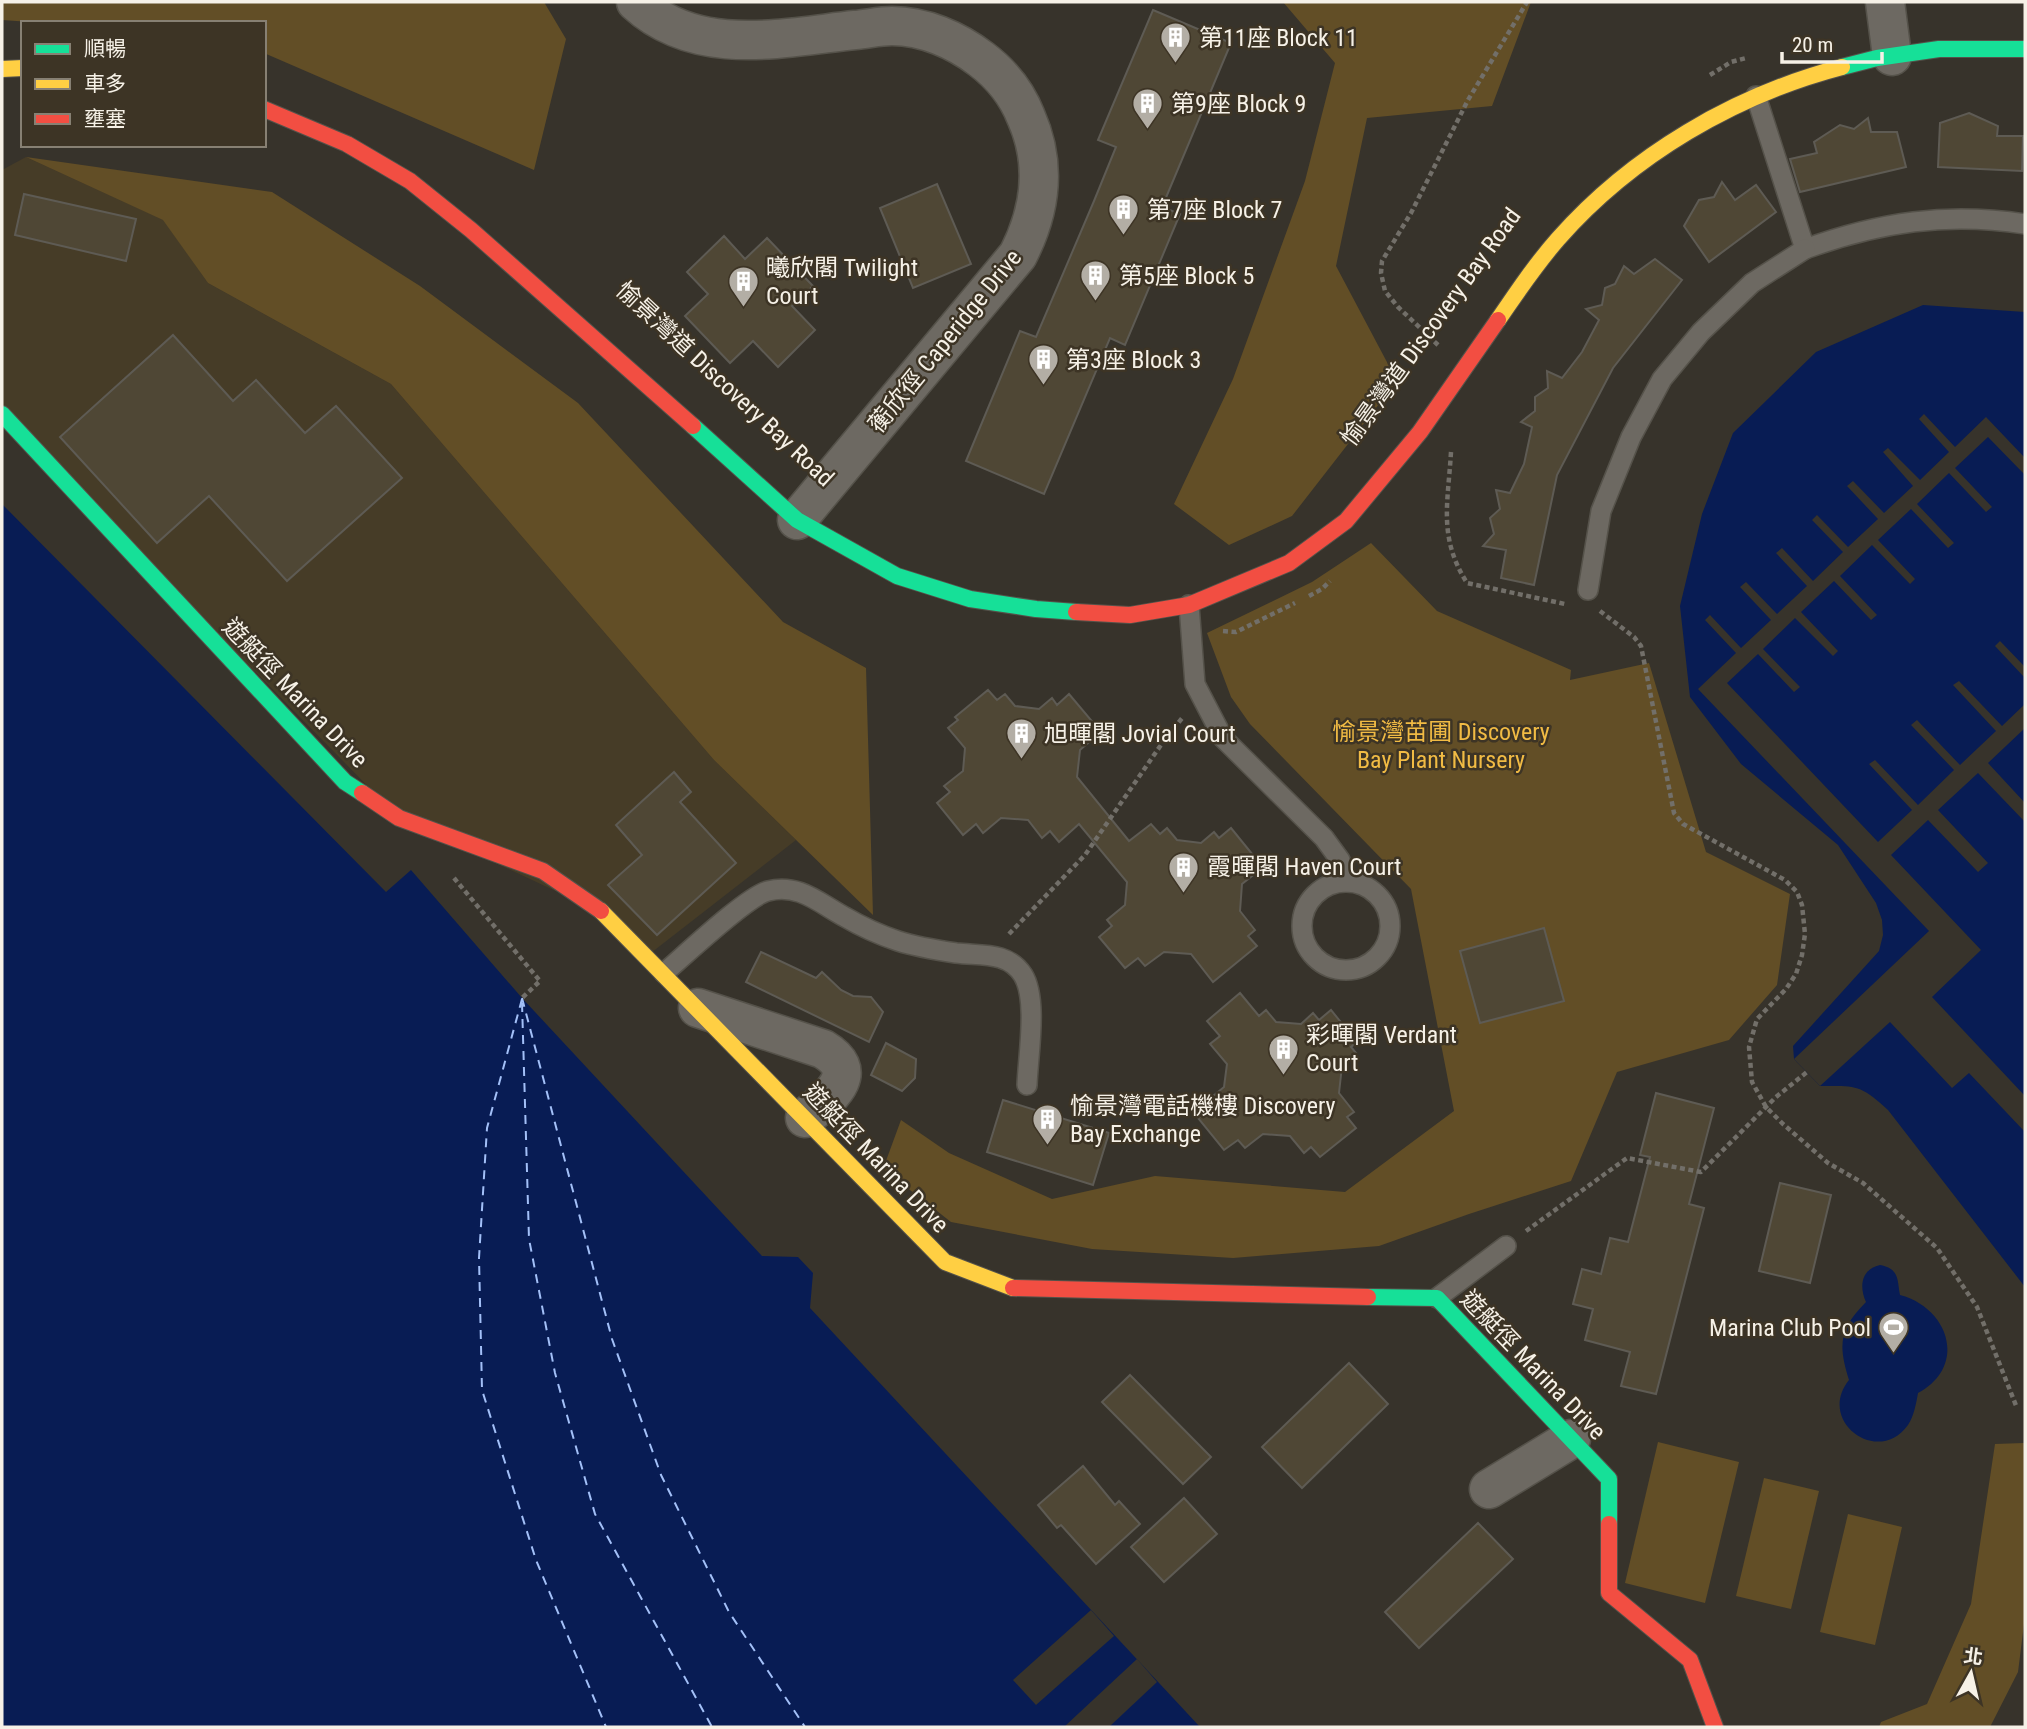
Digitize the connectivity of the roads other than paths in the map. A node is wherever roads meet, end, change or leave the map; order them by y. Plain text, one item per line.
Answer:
1 (636, 2) edge
2 (1885, 2) edge
3 (2025, 49) edge
4 (1892, 56) junction
5 (21, 68) edge
6 (2, 69) edge
7 (1756, 96) junction
8 (266, 110) edge
9 (2025, 224) edge
10 (1805, 249) junction
11 (2, 414) edge
12 (797, 520) junction
13 (1585, 595) road end
14 (1189, 605) junction
15 (1346, 882) junction
16 (664, 973) junction
17 (698, 1008) junction
18 (1027, 1085) dead end
19 (805, 1118) junction
20 (1506, 1246) road end
21 (1437, 1297) junction
22 (1571, 1439) junction
23 (1489, 1489) dead end
24 (1715, 1727) edge

1 - 12 street, 蘅欣徑 Caperidge Drive
2 - 4 street
3 - 4 street, 愉景灣道 Discovery Bay Road
4 - 7 street, 愉景灣道 Discovery Bay Road
5 - 6 street
7 - 10 lane
7 - 14 street, 愉景灣道 Discovery Bay Road
8 - 12 street, 愉景灣道 Discovery Bay Road
9 - 10 lane
10 - 13 lane
11 - 16 street, 遊艇徑 Marina Drive
12 - 14 street, 愉景灣道 Discovery Bay Road
14 - 15 lane
15 - 15 lane
16 - 17 street, 遊艇徑 Marina Drive
16 - 18 lane
17 - 19 street, 遊艇徑 Marina Drive
17 - 19 street
19 - 21 street, 遊艇徑 Marina Drive
20 - 21 lane
21 - 22 street, 遊艇徑 Marina Drive
22 - 23 street
22 - 24 street, 遊艇徑 Marina Drive

